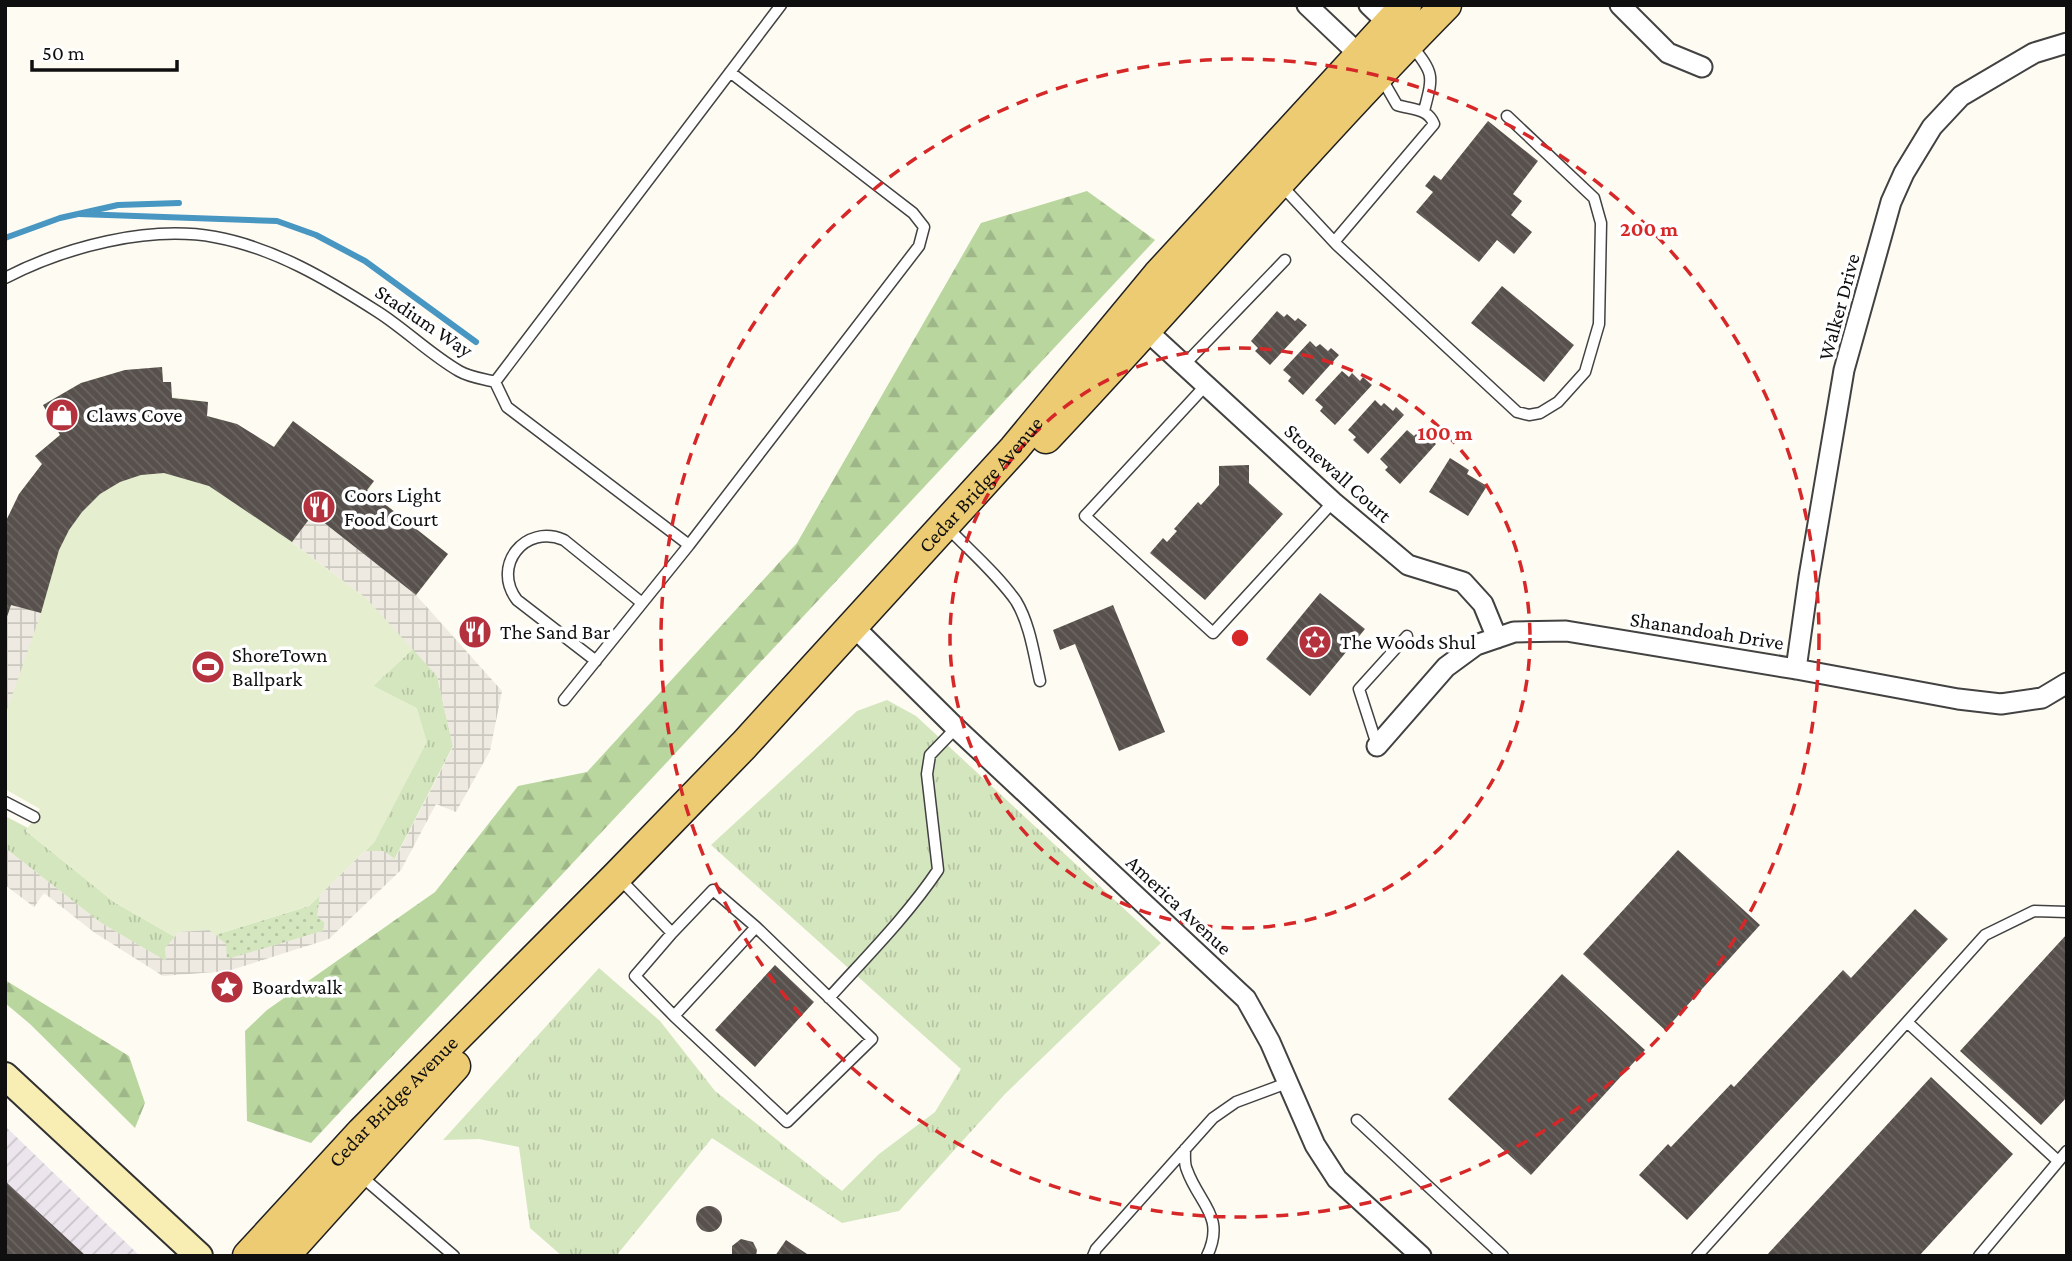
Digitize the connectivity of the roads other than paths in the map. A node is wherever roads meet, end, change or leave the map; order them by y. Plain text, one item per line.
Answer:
1 (1307, 5) edge
2 (1446, 5) edge
3 (1620, 5) edge
4 (778, 6) edge
5 (1393, 19) edge
6 (2067, 43) edge
7 (1369, 64) junction
8 (1702, 67) dead end
9 (730, 72) junction
10 (1424, 111) junction
11 (1507, 116) dead end
12 (1279, 183) junction
13 (1334, 242) junction
14 (1285, 260) dead end
15 (5, 278) edge
16 (1147, 331) junction
17 (1184, 365) junction
18 (495, 382) junction
19 (1206, 385) junction
20 (972, 496) junction
21 (1333, 502) junction
22 (945, 525) junction
23 (689, 545) junction
24 (642, 603) junction
25 (853, 626) junction
26 (1407, 636) dead end
27 (1497, 638) junction
28 (596, 661) junction
29 (1796, 669) junction
30 (1040, 681) dead end
31 (2067, 683) edge
32 (564, 700) dead end
33 (956, 729) junction
34 (1377, 746) joint
35 (5, 802) edge
36 (34, 817) dead end
37 (617, 876) junction
38 (2067, 912) edge
39 (756, 927) junction
40 (672, 933) junction
41 (828, 998) junction
42 (674, 1016) junction
43 (1907, 1022) junction
44 (5, 1076) edge
45 (1287, 1083) junction
46 (1357, 1120) dead end
47 (1185, 1149) junction
48 (2067, 1151) edge
49 (2058, 1161) junction
50 (349, 1165) junction
51 (199, 1256) edge
52 (248, 1256) edge
53 (284, 1256) edge
54 (454, 1256) edge
55 (1093, 1256) edge
56 (1207, 1256) edge
57 (1421, 1256) edge
58 (1503, 1256) edge
59 (1697, 1256) edge
60 (1979, 1256) edge

1 - 7 street
2 - 5 main road
3 - 8 street
4 - 9 lane
5 - 7 main road
5 - 10 lane
6 - 29 street, Walker Drive
7 - 10 lane
7 - 12 main road
7 - 20 main road, Cedar Bridge Avenue
9 - 18 lane
9 - 23 lane
10 - 13 lane
11 - 13 lane
12 - 13 lane
12 - 16 main road
14 - 17 lane
15 - 18 lane, Stadium Way
16 - 17 street, Stonewall Court
16 - 20 main road
17 - 19 street, Stonewall Court
18 - 23 lane
19 - 21 street, Stonewall Court
19 - 21 lane
20 - 22 main road, Cedar Bridge Avenue
21 - 27 street, Stonewall Court
22 - 25 main road, Cedar Bridge Avenue
22 - 30 lane
23 - 24 lane
24 - 28 lane
24 - 28 lane
25 - 33 street, America Avenue
25 - 37 main road, Cedar Bridge Avenue
26 - 34 lane
27 - 29 street, Shanandoah Drive
27 - 34 street, Shanandoah Drive
28 - 32 lane
29 - 31 street, Shanandoah Drive
33 - 41 lane
33 - 45 street, America Avenue
35 - 36 lane
37 - 40 lane
37 - 50 main road, Cedar Bridge Avenue
38 - 43 lane
39 - 40 lane
39 - 41 lane
39 - 42 lane
40 - 42 lane
41 - 42 lane
43 - 49 lane
43 - 59 lane
44 - 51 main road
45 - 47 lane
45 - 57 street, America Avenue
46 - 58 lane
47 - 55 lane
47 - 56 lane
48 - 49 lane
49 - 60 lane
50 - 52 main road, Cedar Bridge Avenue
50 - 53 main road, Cedar Bridge Avenue
50 - 54 lane

